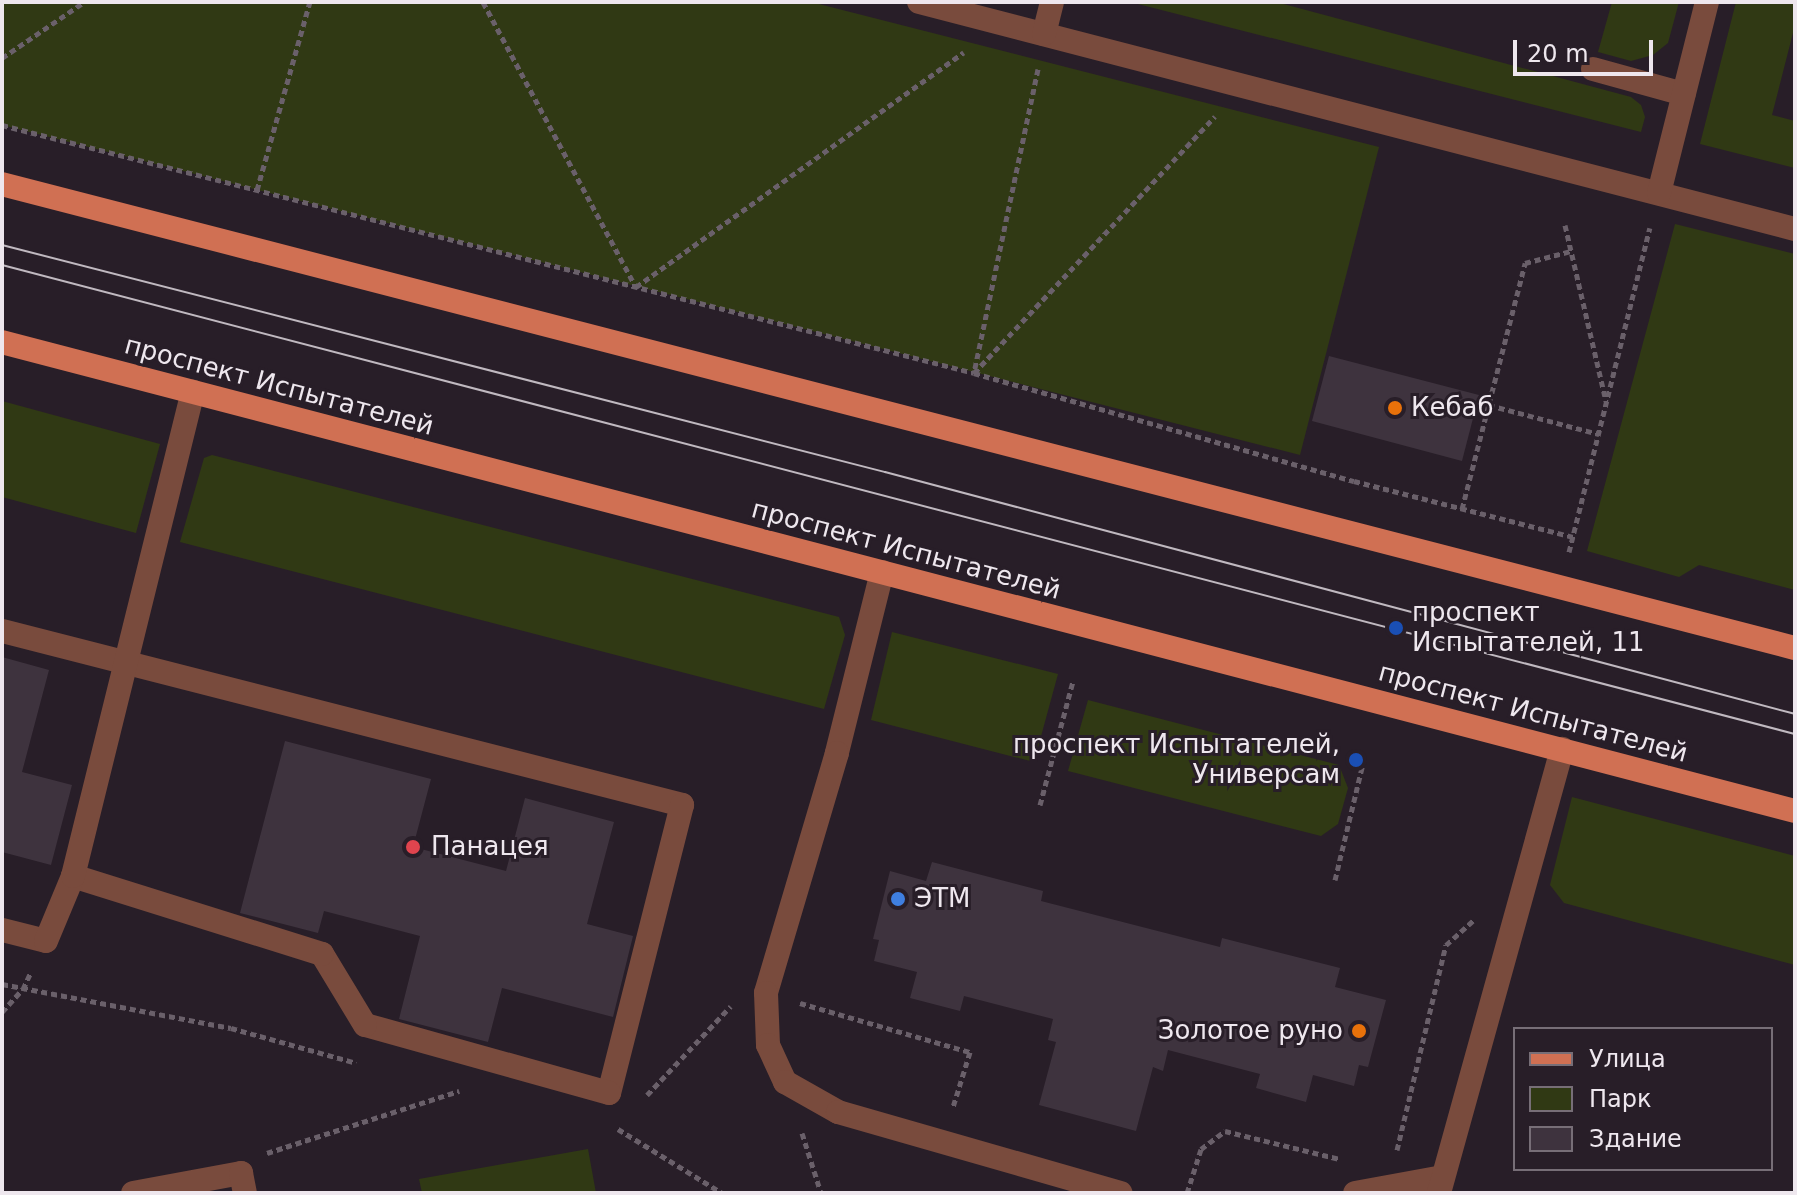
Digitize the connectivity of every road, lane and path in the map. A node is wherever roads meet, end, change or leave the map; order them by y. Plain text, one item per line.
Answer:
1 (84, 2) edge
2 (310, 2) edge
3 (483, 2) edge
4 (919, 2) edge
5 (1052, 2) edge
6 (1707, 2) edge
7 (1044, 34) junction
8 (976, 44) dead end
9 (2, 58) edge
10 (1040, 60) dead end
11 (1593, 69) dead end
12 (1684, 94) junction
13 (1224, 107) dead end
14 (2, 125) edge
15 (2, 184) edge
16 (257, 190) junction
17 (1659, 193) junction
18 (1565, 225) dead end
19 (1795, 229) edge
20 (1571, 251) junction
21 (636, 287) junction
22 (2, 342) edge
23 (974, 373) junction
24 (193, 392) junction
25 (1607, 402) junction
26 (1489, 405) junction
27 (1599, 434) junction
28 (1462, 509) junction
29 (1573, 537) junction
30 (1569, 553) dead end
31 (882, 572) junction
32 (2, 631) edge
33 (1795, 648) edge
34 (124, 664) junction
35 (1073, 681) dead end
36 (1562, 749) junction
37 (1364, 759) dead end
38 (1040, 805) dead end
39 (1795, 811) edge
40 (73, 876) junction
41 (1335, 880) dead end
42 (1478, 916) dead end
43 (2, 930) edge
44 (46, 941) junction
45 (2, 984) edge
46 (23, 989) junction
47 (766, 993) junction
48 (2, 1012) edge
49 (367, 1066) dead end
50 (442, 1087) dead end
51 (472, 1091) dead end
52 (457, 1092) junction
53 (638, 1105) dead end
54 (627, 1116) dead end
55 (942, 1142) junction
56 (1396, 1153) dead end
57 (1345, 1160) dead end
58 (243, 1183) edge
59 (1441, 1185) edge
60 (133, 1193) edge
61 (722, 1193) edge
62 (1121, 1193) edge
63 (1187, 1193) edge
64 (1355, 1193) edge

1 - 9 path
2 - 16 path
3 - 21 path
4 - 7 street
5 - 7 street
6 - 12 street
7 - 17 street
8 - 21 path
10 - 23 path
11 - 12 street
12 - 17 street
13 - 23 path
14 - 16 path
15 - 33 main road
16 - 21 path
17 - 19 street
17 - 25 path
18 - 20 path
20 - 25 path
20 - 26 path
21 - 23 path
22 - 24 main road, проспект Испытателей
23 - 28 path
24 - 31 main road, проспект Испытателей
24 - 34 street
25 - 27 path
26 - 27 path
26 - 28 path
27 - 29 path
28 - 29 path
29 - 30 path
31 - 36 main road, проспект Испытателей
31 - 47 street
32 - 34 street
34 - 40 street
34 - 40 street
35 - 38 path
36 - 39 main road, проспект Испытателей
36 - 59 street
37 - 41 path
40 - 44 street
42 - 56 path
43 - 44 street
44 - 46 path
45 - 46 path
46 - 48 path
46 - 49 path
47 - 53 path
47 - 55 street
47 - 55 path
50 - 52 path
51 - 52 path
52 - 58 path
54 - 61 path
55 - 62 street
57 - 63 path
58 - 60 street
59 - 64 street

